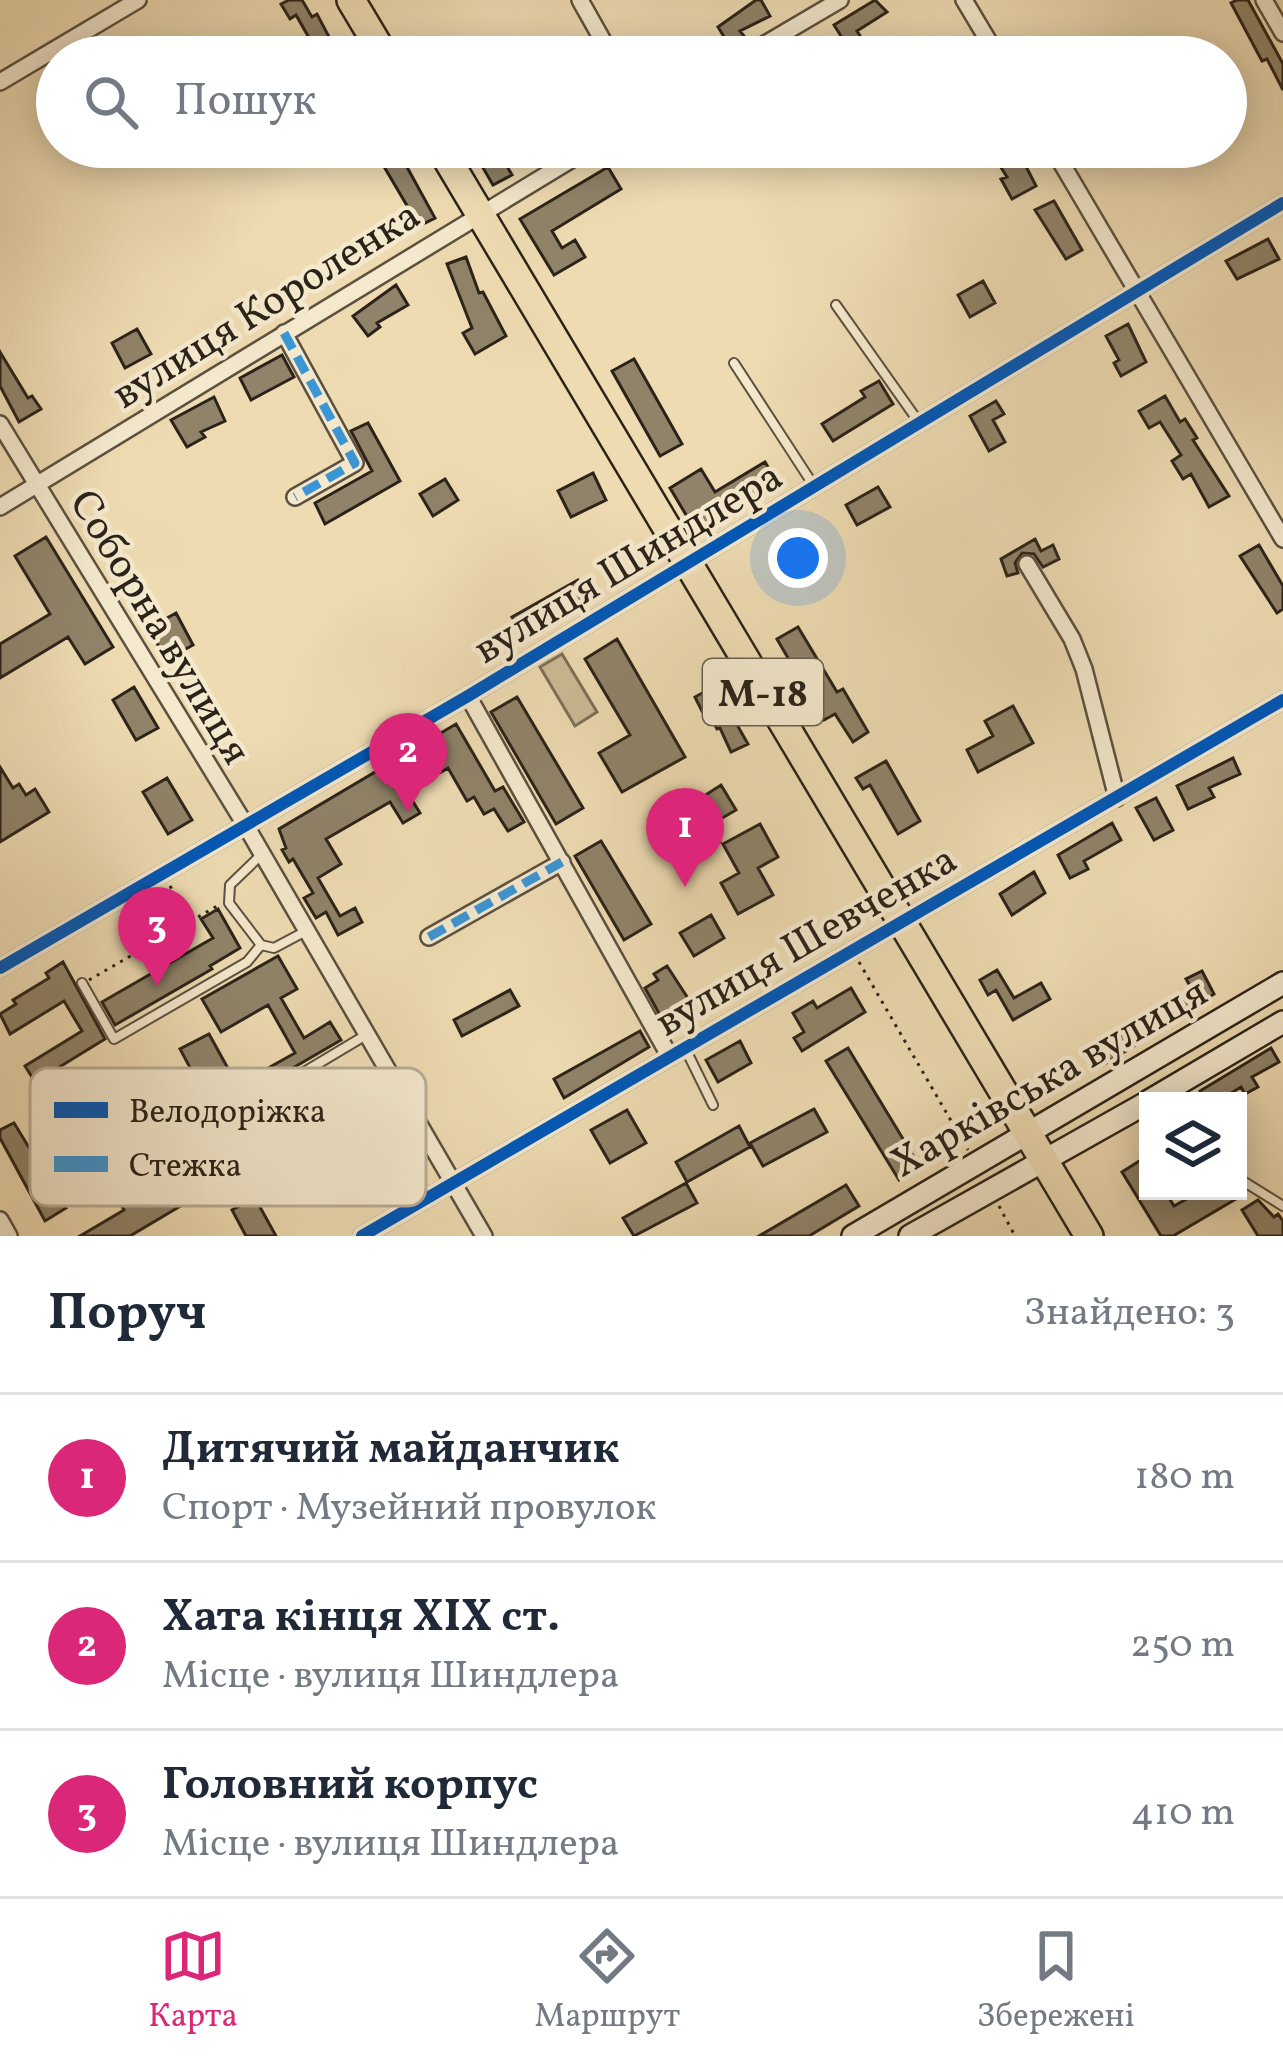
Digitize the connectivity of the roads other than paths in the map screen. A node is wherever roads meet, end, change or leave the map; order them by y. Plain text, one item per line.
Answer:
1 (138, 0) edge
2 (351, 0) edge
3 (580, 0) edge
4 (840, 0) edge
5 (964, 0) edge
6 (1264, 0) edge
7 (1283, 33) edge
8 (77, 36) edge
9 (372, 36) edge
10 (600, 36) edge
11 (779, 36) edge
12 (985, 36) edge
13 (36, 61) edge
14 (0, 82) edge
15 (453, 168) edge
16 (558, 168) edge
17 (1064, 168) edge
18 (1283, 202) edge
19 (481, 215) junction
20 (1137, 290) junction
21 (836, 304) dead end
22 (284, 334) junction
23 (734, 363) dead end
24 (919, 422) junction
25 (0, 424) edge
26 (38, 485) junction
27 (814, 485) junction
28 (295, 497) dead end
29 (0, 507) edge
30 (1283, 539) edge
31 (687, 563) junction
32 (1027, 564) dead end
33 (468, 696) junction
34 (1283, 700) edge
35 (1117, 798) junction
36 (246, 826) junction
37 (262, 854) junction
38 (562, 862) junction
39 (899, 920) junction
40 (306, 931) junction
41 (429, 937) dead end
42 (261, 946) junction
43 (0, 968) edge
44 (1283, 982) edge
45 (82, 983) road end
46 (1283, 1022) edge
47 (366, 1035) junction
48 (677, 1053) junction
49 (310, 1068) edge
50 (385, 1068) edge
51 (1180, 1092) edge
52 (713, 1105) dead end
53 (1139, 1107) edge
54 (1027, 1134) junction
55 (426, 1139) edge
56 (1043, 1161) junction
57 (451, 1183) junction
58 (1247, 1184) edge
59 (426, 1198) edge
60 (412, 1206) edge
61 (1283, 1206) edge
62 (0, 1220) edge
63 (9, 1236) edge
64 (362, 1236) edge
65 (484, 1236) edge
66 (853, 1236) edge
67 (910, 1236) edge
68 (1089, 1236) edge

1 - 8 street
2 - 9 highway
3 - 10 street
4 - 11 street
5 - 12 street
6 - 7 street
13 - 14 street
15 - 19 highway, М-18
16 - 19 street, вулиця Короленка
17 - 20 street
18 - 20 street, вулиця Шиндлера
19 - 22 street, вулиця Короленка
19 - 31 highway, М-18
20 - 24 street, вулиця Шиндлера
20 - 30 street
21 - 24 lane
22 - 26 street, вулиця Короленка
22 - 28 street
23 - 27 lane
24 - 27 street, вулиця Шиндлера
25 - 26 street, Соборна вулиця
26 - 29 street, вулиця Короленка
26 - 36 street, Соборна вулиця
27 - 31 street, вулиця Шиндлера
31 - 33 street, вулиця Шиндлера
31 - 39 highway, М-18
32 - 35 street
33 - 36 street, вулиця Шиндлера
33 - 38 street
34 - 35 street, вулиця Шевченка
35 - 39 street, вулиця Шевченка
36 - 37 street, Соборна вулиця
36 - 43 street, вулиця Шиндлера
37 - 40 street, Соборна вулиця
37 - 42 lane
38 - 41 street
38 - 48 street
39 - 48 street, вулиця Шевченка
39 - 54 highway, М-18
40 - 42 lane
40 - 47 street, Соборна вулиця
42 - 45 lane
44 - 54 street, Харківська вулиця
46 - 51 street, Харківська вулиця
47 - 49 lane
47 - 50 street, Соборна вулиця
48 - 52 lane
48 - 57 street, вулиця Шевченка
53 - 56 street, Харківська вулиця
54 - 56 highway, М-18
54 - 66 street, Харківська вулиця
55 - 57 street, Соборна вулиця
56 - 67 street, Харківська вулиця
56 - 68 highway, М-18
57 - 59 street, вулиця Шевченка
57 - 65 street, Соборна вулиця
58 - 61 lane
60 - 64 street, вулиця Шевченка
62 - 63 street

